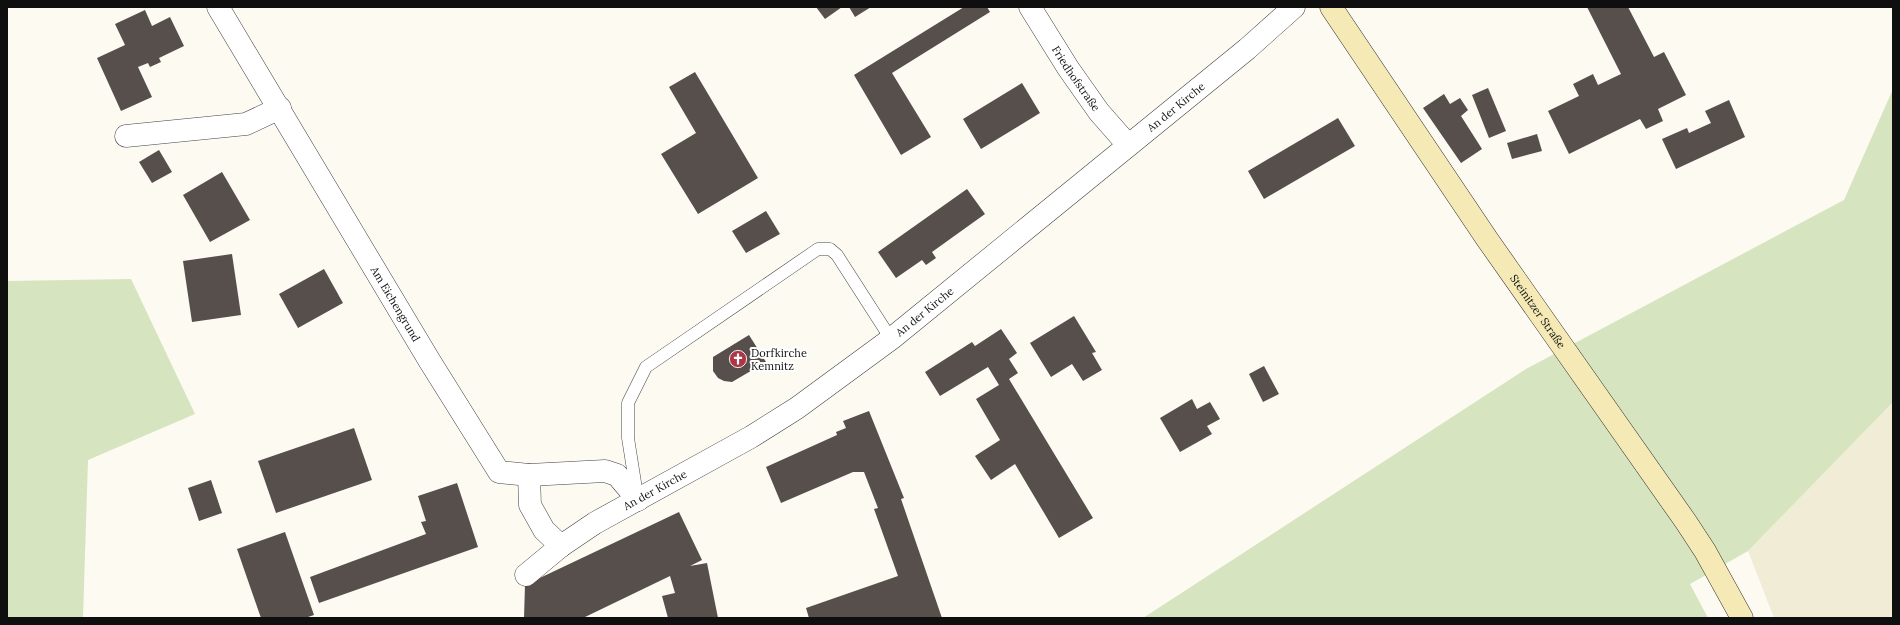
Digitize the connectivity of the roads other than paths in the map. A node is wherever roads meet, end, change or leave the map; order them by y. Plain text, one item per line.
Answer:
1 (218, 7) edge
2 (1030, 7) edge
3 (1294, 7) edge
4 (1331, 7) edge
5 (280, 108) junction
6 (126, 136) dead end
7 (1128, 145) junction
8 (891, 339) junction
9 (529, 475) junction
10 (638, 500) junction
11 (561, 546) junction
12 (526, 574) dead end
13 (1742, 618) edge

1 - 5 street, Am Eichengrund
2 - 7 street, Friedhofstraße
3 - 7 street, An der Kirche
4 - 13 street, Steinitzer Straße
5 - 6 street
5 - 9 street, Am Eichengrund
7 - 8 street, An der Kirche
8 - 10 street, An der Kirche
8 - 10 lane
9 - 10 street, Am Eichengrund
9 - 11 street
10 - 11 street, An der Kirche
11 - 12 street, An der Kirche

